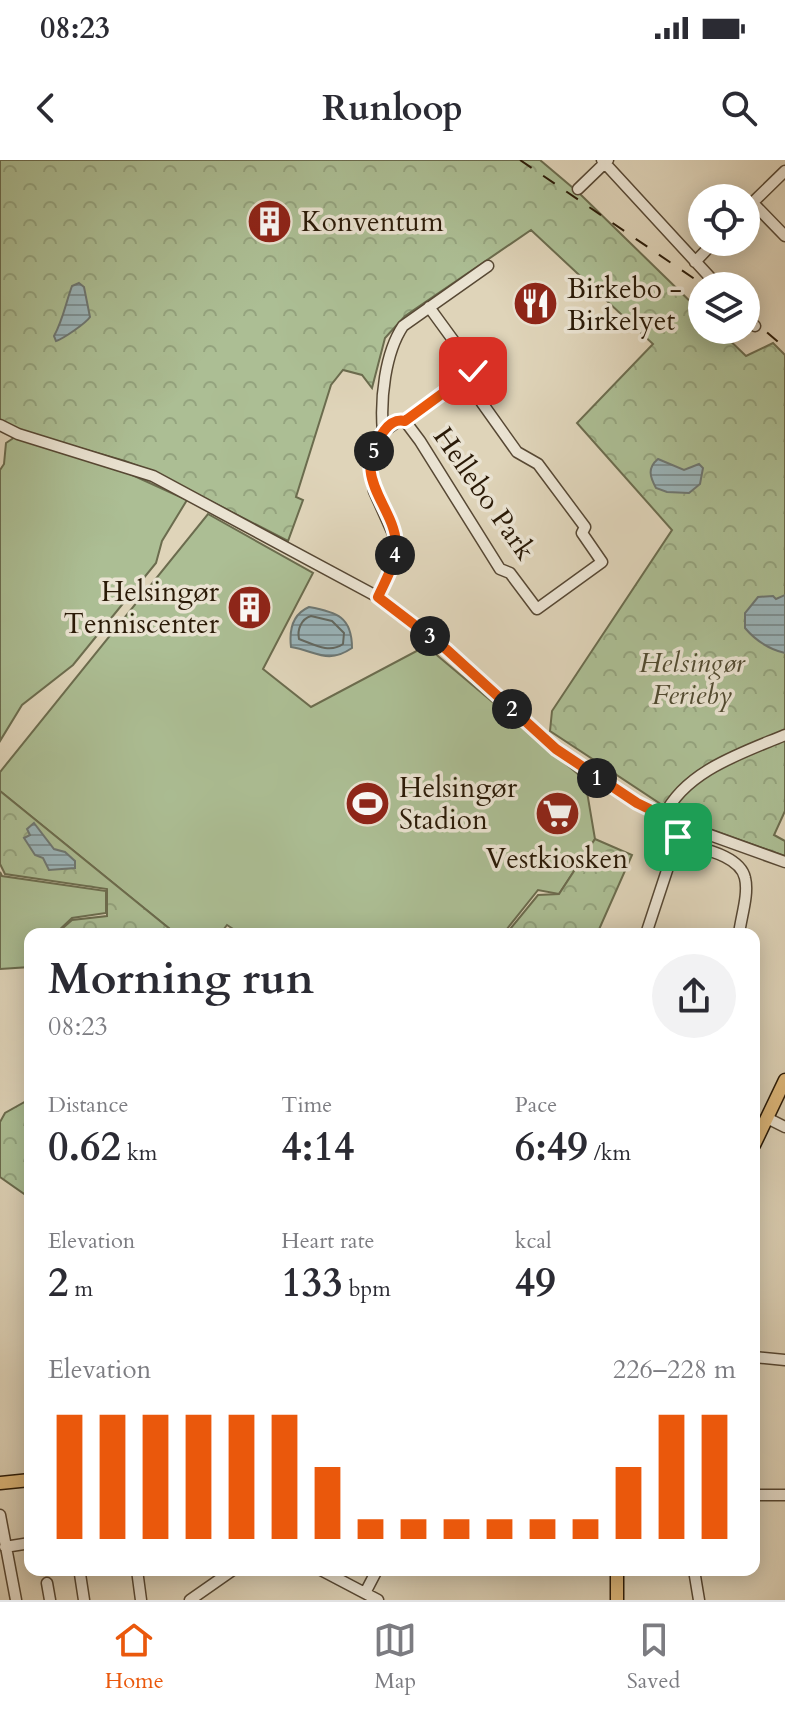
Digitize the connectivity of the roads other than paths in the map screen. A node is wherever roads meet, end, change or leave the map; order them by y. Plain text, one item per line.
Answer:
1 (605, 161) edge
2 (785, 171) edge
3 (578, 189) dead end
4 (760, 195) edge
5 (760, 214) edge
6 (785, 236) edge
7 (701, 256) edge
8 (695, 262) junction
9 (488, 266) dead end
10 (705, 272) edge
11 (429, 307) junction
12 (465, 379) junction
13 (405, 421) junction
14 (0, 425) edge
15 (383, 432) junction
16 (378, 597) junction
17 (785, 735) edge
18 (664, 816) junction
19 (682, 825) junction
20 (655, 829) dead end
21 (677, 839) junction
22 (785, 862) edge
23 (648, 928) edge
24 (740, 928) edge
25 (785, 1080) edge
26 (767, 1118) junction
27 (785, 1127) edge
28 (760, 1130) edge
29 (760, 1358) edge
30 (785, 1360) edge
31 (24, 1481) edge
32 (0, 1483) edge
33 (760, 1495) edge
34 (785, 1495) edge
35 (0, 1515) edge
36 (24, 1544) edge
37 (5, 1547) junction
38 (80, 1576) edge
39 (138, 1576) edge
40 (224, 1576) edge
41 (332, 1576) edge
42 (374, 1576) edge
43 (617, 1576) edge
44 (695, 1576) edge
45 (47, 1583) dead end
46 (365, 1593) junction
47 (16, 1600) edge
48 (50, 1600) edge
49 (84, 1600) edge
50 (141, 1600) edge
51 (190, 1600) edge
52 (378, 1600) edge
53 (617, 1600) edge
54 (699, 1600) edge

1 - 3 street
1 - 8 street
2 - 4 street
5 - 6 street
7 - 8 street
8 - 10 street
9 - 11 street
11 - 12 street, Hellebo Park
11 - 15 street
12 - 13 street, Hellebo Park
12 - 13 street, Hellebo Park
13 - 15 street, Hellebo Park
14 - 16 street
15 - 16 street
16 - 18 street
17 - 18 street
18 - 19 street
19 - 21 street
19 - 22 street
20 - 21 street
21 - 23 street
21 - 24 street
25 - 26 main road
26 - 27 street
26 - 28 main road
29 - 30 street
31 - 32 main road
33 - 34 street
35 - 37 street
36 - 37 street
37 - 47 street
38 - 49 street
39 - 50 street
40 - 51 street
41 - 46 street
42 - 46 street
43 - 53 main road
44 - 54 street
45 - 48 street
46 - 52 street

